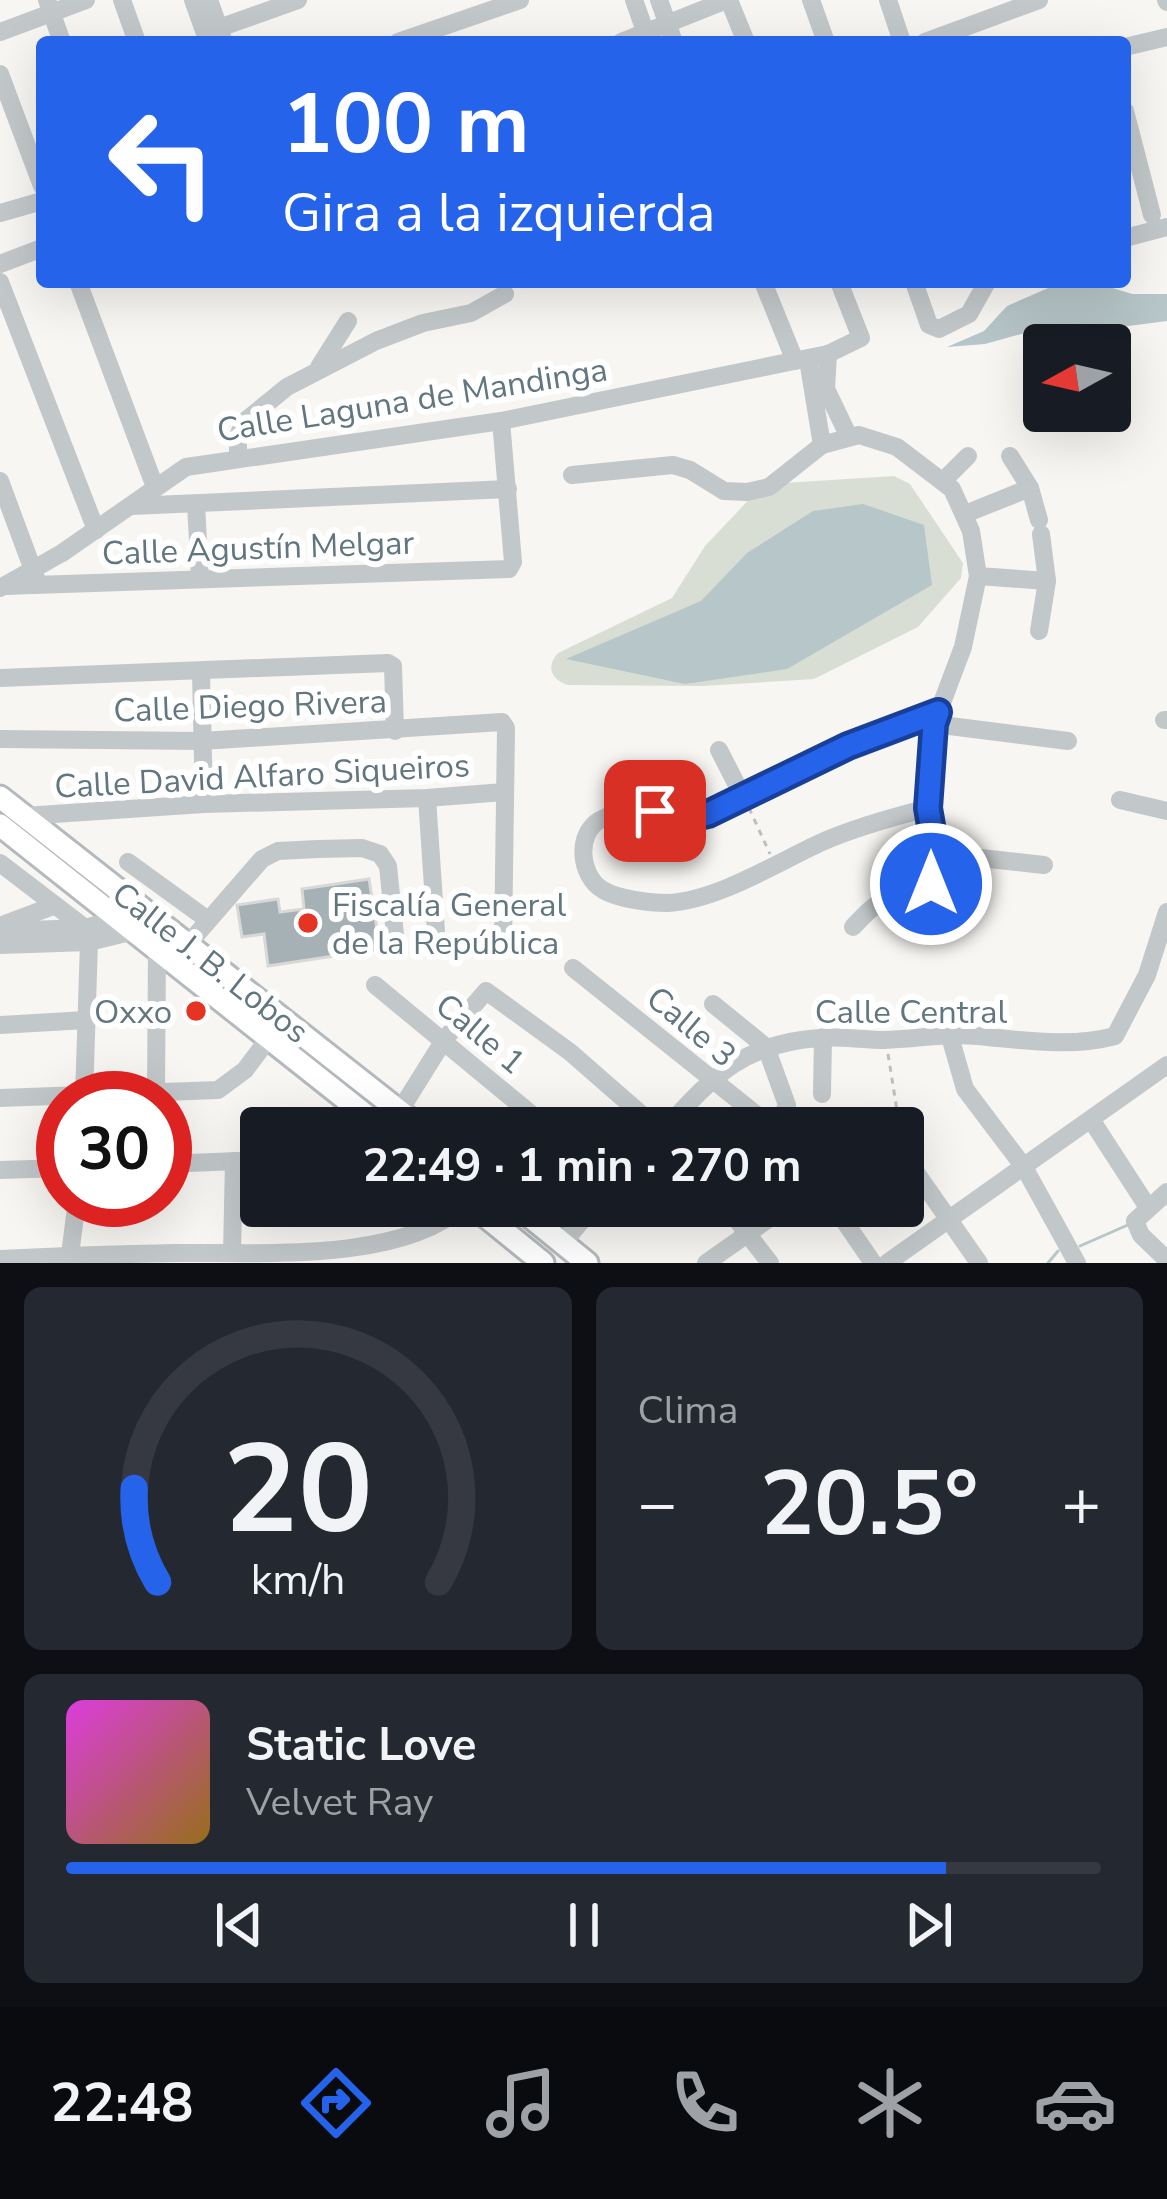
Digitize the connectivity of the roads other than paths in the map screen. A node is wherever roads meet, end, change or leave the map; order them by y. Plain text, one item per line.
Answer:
1 (86, 0) edge
2 (122, 0) edge
3 (193, 0) edge
4 (209, 0) edge
5 (298, 0) edge
6 (520, 0) edge
7 (634, 0) edge
8 (659, 0) edge
9 (728, 0) edge
10 (811, 0) edge
11 (888, 0) edge
12 (1040, 0) edge
13 (49, 7) edge
14 (0, 32) edge
15 (671, 33) edge
16 (646, 34) junction
17 (60, 36) edge
18 (135, 36) edge
19 (216, 36) edge
20 (217, 36) edge
21 (219, 36) edge
22 (415, 36) edge
23 (640, 36) edge
24 (743, 36) edge
25 (824, 36) edge
26 (900, 36) edge
27 (941, 36) edge
28 (1167, 37) edge
29 (1131, 46) edge
30 (0, 74) edge
31 (1131, 130) edge
32 (36, 170) edge
33 (36, 203) edge
34 (0, 213) edge
35 (1160, 221) edge
36 (1131, 235) edge
37 (36, 250) edge
38 (0, 264) edge
39 (0, 282) edge
40 (80, 288) edge
41 (768, 288) edge
42 (841, 288) edge
43 (916, 288) edge
44 (984, 288) edge
45 (505, 294) dead end
46 (348, 321) dead end
47 (811, 359) junction
48 (316, 371) junction
49 (820, 392) junction
50 (501, 421) junction
51 (848, 435) junction
52 (822, 445) junction
53 (968, 456) dead end
54 (1010, 456) dead end
55 (238, 457) junction
56 (572, 476) dead end
57 (944, 480) junction
58 (0, 481) edge
59 (155, 487) junction
60 (1030, 488) junction
61 (508, 489) junction
62 (196, 504) junction
63 (132, 506) junction
64 (965, 514) junction
65 (96, 530) junction
66 (36, 576) junction
67 (978, 576) junction
68 (200, 578) junction
69 (1047, 581) junction
70 (3, 587) edge
71 (1039, 631) dead end
72 (201, 672) junction
73 (0, 678) edge
74 (936, 718) junction
75 (395, 731) junction
76 (0, 739) edge
77 (202, 741) junction
78 (1068, 741) dead end
79 (719, 750) dead end
80 (504, 793) junction
81 (742, 795) junction
82 (0, 797) edge
83 (427, 798) junction
84 (1120, 800) dead end
85 (204, 804) junction
86 (928, 808) junction
87 (1167, 811) edge
88 (24, 817) junction
89 (0, 825) edge
90 (934, 853) junction
91 (128, 862) dead end
92 (0, 863) edge
93 (1044, 865) dead end
94 (53, 906) junction
95 (1167, 911) edge
96 (208, 920) junction
97 (126, 925) junction
98 (853, 927) dead end
99 (0, 928) edge
100 (87, 935) junction
101 (189, 943) junction
102 (0, 945) edge
103 (396, 945) dead end
104 (158, 949) junction
105 (1167, 961) edge
106 (573, 968) dead end
107 (1147, 975) junction
108 (375, 986) dead end
109 (713, 1004) dead end
110 (86, 1020) junction
111 (0, 1025) edge
112 (949, 1034) junction
113 (823, 1037) junction
114 (269, 1038) junction
115 (444, 1040) junction
116 (766, 1047) junction
117 (85, 1071) edge
118 (156, 1071) edge
119 (1165, 1071) edge
120 (709, 1080) junction
121 (192, 1092) edge
122 (822, 1094) dead end
123 (36, 1096) edge
124 (0, 1097) edge
125 (368, 1107) edge
126 (373, 1107) edge
127 (400, 1107) edge
128 (523, 1107) edge
129 (633, 1107) edge
130 (685, 1107) edge
131 (746, 1107) edge
132 (786, 1107) edge
133 (1092, 1120) junction
134 (234, 1161) junction
135 (240, 1161) edge
136 (192, 1163) edge
137 (1024, 1167) junction
138 (36, 1169) edge
139 (0, 1170) edge
140 (924, 1183) edge
141 (1167, 1192) edge
142 (1147, 1206) junction
143 (949, 1218) junction
144 (73, 1227) edge
145 (431, 1227) edge
146 (499, 1227) edge
147 (544, 1227) edge
148 (576, 1227) edge
149 (744, 1227) edge
150 (756, 1227) edge
151 (849, 1227) edge
152 (748, 1232) junction
153 (563, 1243) junction
154 (232, 1253) junction
155 (132, 1258) edge
156 (201, 1258) edge
157 (270, 1258) edge
158 (0, 1259) edge
159 (69, 1259) edge
160 (1167, 1259) edge
161 (543, 1263) edge
162 (586, 1263) edge
163 (706, 1263) edge
164 (770, 1263) edge
165 (873, 1263) edge
166 (887, 1263) edge
167 (979, 1263) edge
168 (1077, 1263) edge

1 - 13 street
2 - 18 street
3 - 19 street
4 - 20 street
5 - 21 street
6 - 22 street
7 - 16 street
8 - 15 street
9 - 15 street
9 - 24 street
10 - 25 street
11 - 26 street
12 - 27 street
13 - 14 street
13 - 17 street
15 - 16 street
16 - 23 street
28 - 29 street
30 - 32 street
31 - 35 street
33 - 34 street
35 - 36 street
37 - 38 street
39 - 65 street
40 - 59 street
41 - 47 street
42 - 47 street
43 - 44 street
45 - 48 street
46 - 48 street
47 - 49 street
47 - 50 street, Calle Laguna de Mandinga
48 - 55 street
49 - 51 street
49 - 52 street
50 - 55 street, Calle Laguna de Mandinga
50 - 61 street
51 - 52 street
51 - 57 street
52 - 56 street
53 - 57 street
54 - 60 street
55 - 59 street, Calle Laguna de Mandinga
57 - 64 street
58 - 66 street
59 - 63 street, Calle Laguna de Mandinga
60 - 64 street
60 - 69 street
61 - 62 street
61 - 68 street, Calle Agustín Melgar
62 - 63 street
62 - 68 street
63 - 65 street, Calle Laguna de Mandinga
64 - 67 street
65 - 66 street, Calle Laguna de Mandinga
66 - 68 street, Calle Agustín Melgar
66 - 70 street, Calle Laguna de Mandinga
67 - 69 street
67 - 74 street
69 - 71 street
72 - 73 street
72 - 75 street
72 - 77 street
74 - 78 street
74 - 81 street
74 - 86 street
75 - 77 street, Calle Diego Rivera
75 - 80 street, Calle Diego Rivera
76 - 77 street, Calle Diego Rivera
77 - 85 street
79 - 81 street
80 - 83 street, Calle David Alfaro Siqueiros
80 - 83 street
81 - 86 street
82 - 88 main road, Calle J. B. Lobos
83 - 85 street, Calle David Alfaro Siqueiros
84 - 87 street
85 - 88 street, Calle David Alfaro Siqueiros
86 - 90 street
88 - 101 main road, Calle J. B. Lobos
89 - 97 main road, Calle J. B. Lobos
90 - 93 street
90 - 98 street
91 - 96 street
92 - 94 street
94 - 99 street
94 - 100 street
95 - 107 street
96 - 101 street
96 - 103 street
97 - 100 street
97 - 104 main road, Calle J. B. Lobos
99 - 100 street
100 - 102 street
100 - 110 street
101 - 126 main road, Calle J. B. Lobos
104 - 114 main road, Calle J. B. Lobos
104 - 118 street
105 - 107 street
106 - 120 street, Calle 3
107 - 112 street, Calle Central
108 - 115 street, Calle 1
109 - 116 street
110 - 111 street
110 - 117 street
112 - 113 street, Calle Central
112 - 137 street
113 - 116 street, Calle Central
113 - 122 street
114 - 121 street
114 - 125 main road, Calle J. B. Lobos
115 - 127 street
115 - 128 street, Calle 1
115 - 129 street
116 - 120 street, Calle Central
116 - 132 street
119 - 133 street
120 - 130 street, Calle Central
120 - 131 street, Calle 3
123 - 124 street
133 - 137 street
133 - 142 street
134 - 135 street
134 - 136 street
134 - 154 street
137 - 143 street
137 - 168 street
138 - 139 street
140 - 143 street
141 - 142 street
142 - 160 street
143 - 166 street
143 - 167 street
144 - 159 street
145 - 157 street
146 - 161 main road
147 - 153 main road
148 - 153 street
149 - 152 street
150 - 152 street
151 - 165 street
152 - 163 street
152 - 164 street
153 - 162 main road
154 - 156 street
154 - 157 street
155 - 156 street
155 - 159 street
158 - 159 street

